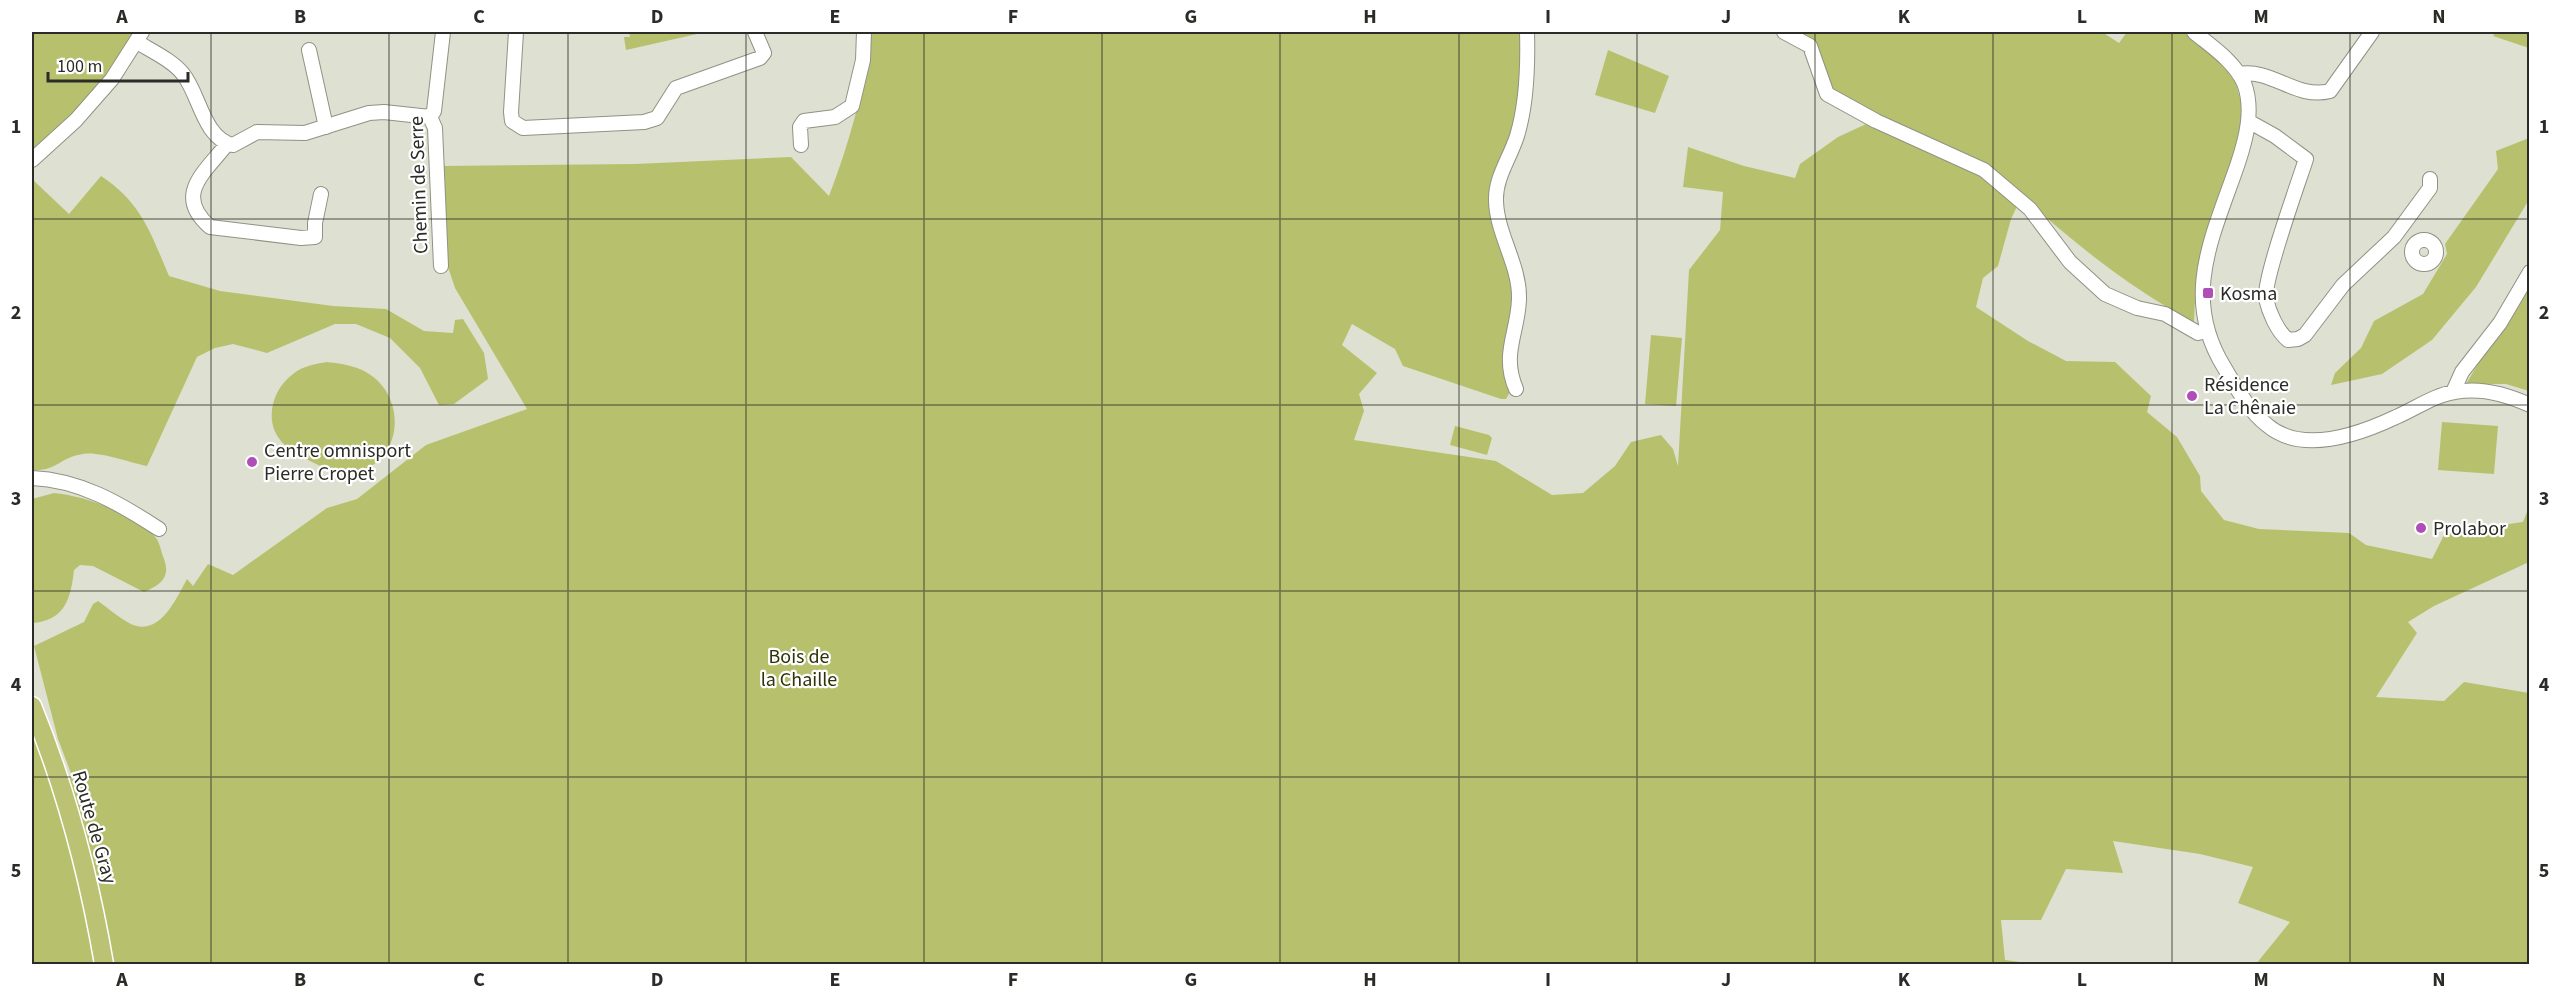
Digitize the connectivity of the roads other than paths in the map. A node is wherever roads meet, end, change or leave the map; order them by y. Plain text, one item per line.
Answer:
1 (442, 32) edge
2 (516, 32) edge
3 (755, 32) edge
4 (864, 32) edge
5 (1527, 32) edge
6 (1784, 32) edge
7 (2194, 32) edge
8 (2372, 32) edge
9 (140, 37) edge
10 (309, 50) dead end
11 (2239, 75) junction
12 (430, 117) junction
13 (2248, 121) junction
14 (326, 127) junction
15 (227, 144) junction
16 (801, 145) dead end
17 (32, 160) edge
18 (2430, 179) dead end
19 (321, 194) dead end
20 (2394, 237) junction
21 (2413, 246) dead end
22 (441, 266) dead end
23 (2529, 272) edge
24 (2207, 331) junction
25 (1516, 388) dead end
26 (2453, 392) junction
27 (2529, 405) edge
28 (32, 478) edge
29 (159, 529) dead end
30 (32, 695) edge
31 (32, 706) edge
32 (43, 734) junction
33 (104, 964) edge

1 - 12 street, Chemin de Serre
2 - 3 street
4 - 16 street
5 - 25 street
6 - 24 street
7 - 11 street
8 - 11 street
9 - 15 street
9 - 17 street
10 - 14 street
11 - 13 street
12 - 14 street
12 - 22 street, Chemin de Serre
13 - 20 street
13 - 24 street
14 - 15 street
15 - 19 street
18 - 20 street
20 - 21 street
23 - 26 street
24 - 26 street
26 - 27 street
28 - 29 street
30 - 32 main road
31 - 32 main road, Route de Gray
32 - 33 main road, Route de Gray

